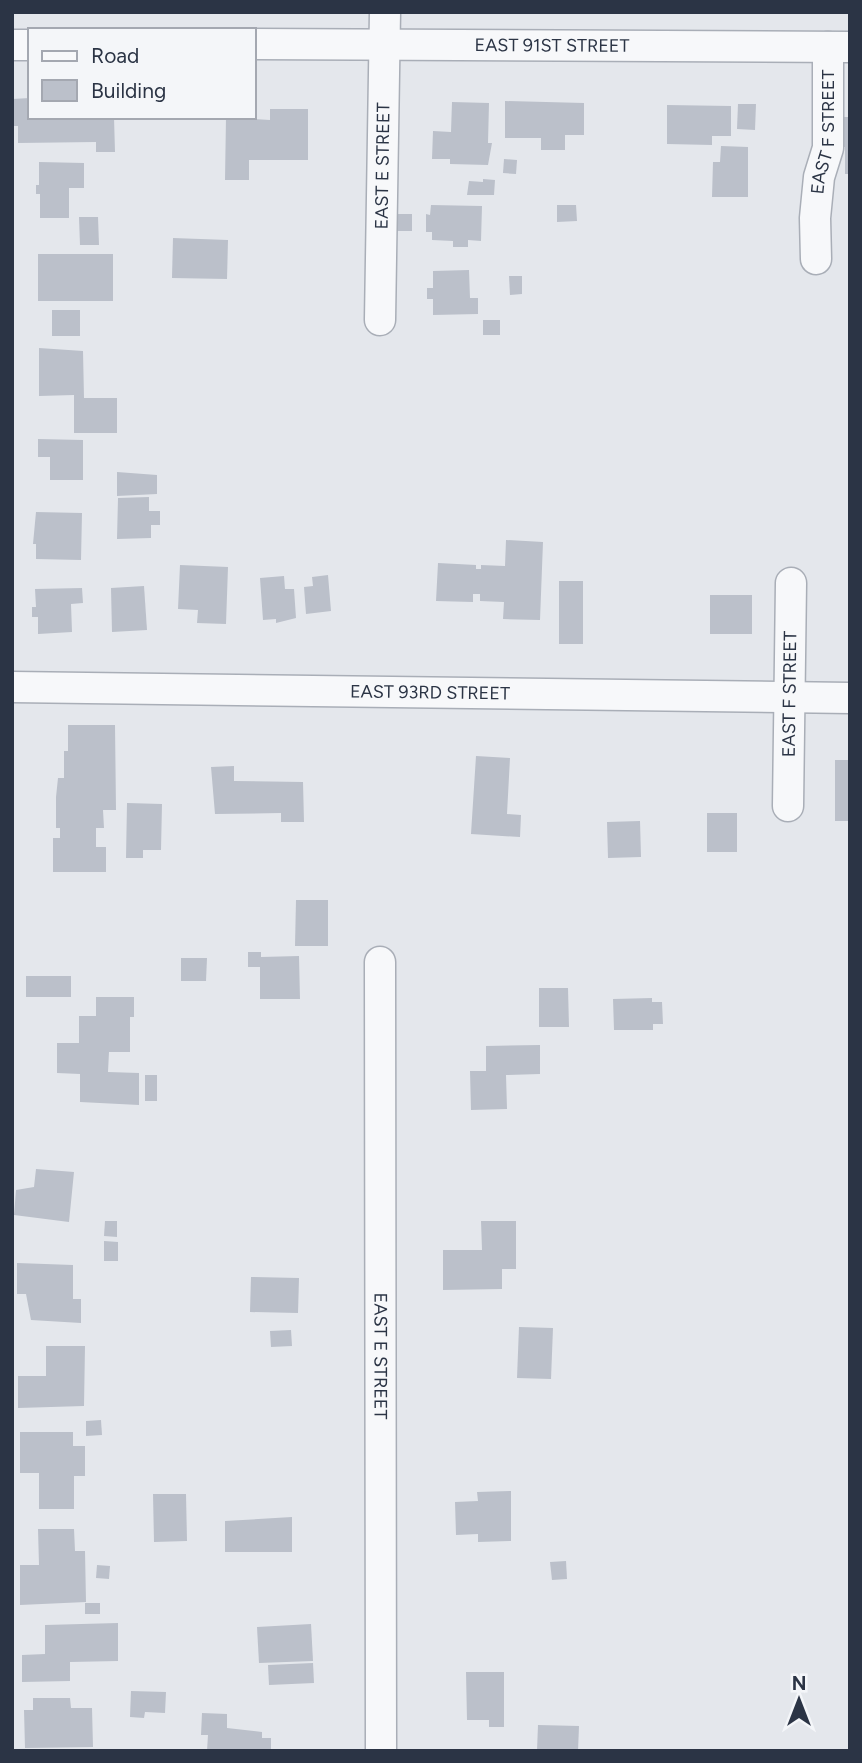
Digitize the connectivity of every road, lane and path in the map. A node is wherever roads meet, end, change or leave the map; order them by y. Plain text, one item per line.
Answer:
1 (385, 12) edge
2 (256, 44) edge
3 (385, 44) junction
4 (839, 47) edge
5 (816, 259) dead end
6 (380, 320) dead end
7 (791, 583) dead end
8 (12, 687) edge
9 (788, 698) junction
10 (850, 698) edge
11 (788, 806) dead end
12 (380, 962) dead end
13 (381, 1751) edge

1 - 3 street, EAST E STREET
2 - 3 street, EAST 91ST STREET
3 - 4 street, EAST 91ST STREET
3 - 6 street, EAST E STREET
4 - 5 street, EAST F STREET
7 - 9 street, EAST F STREET
8 - 9 street, EAST 93RD STREET
9 - 10 street, EAST 93RD STREET
9 - 11 street, EAST F STREET
12 - 13 street, EAST E STREET

